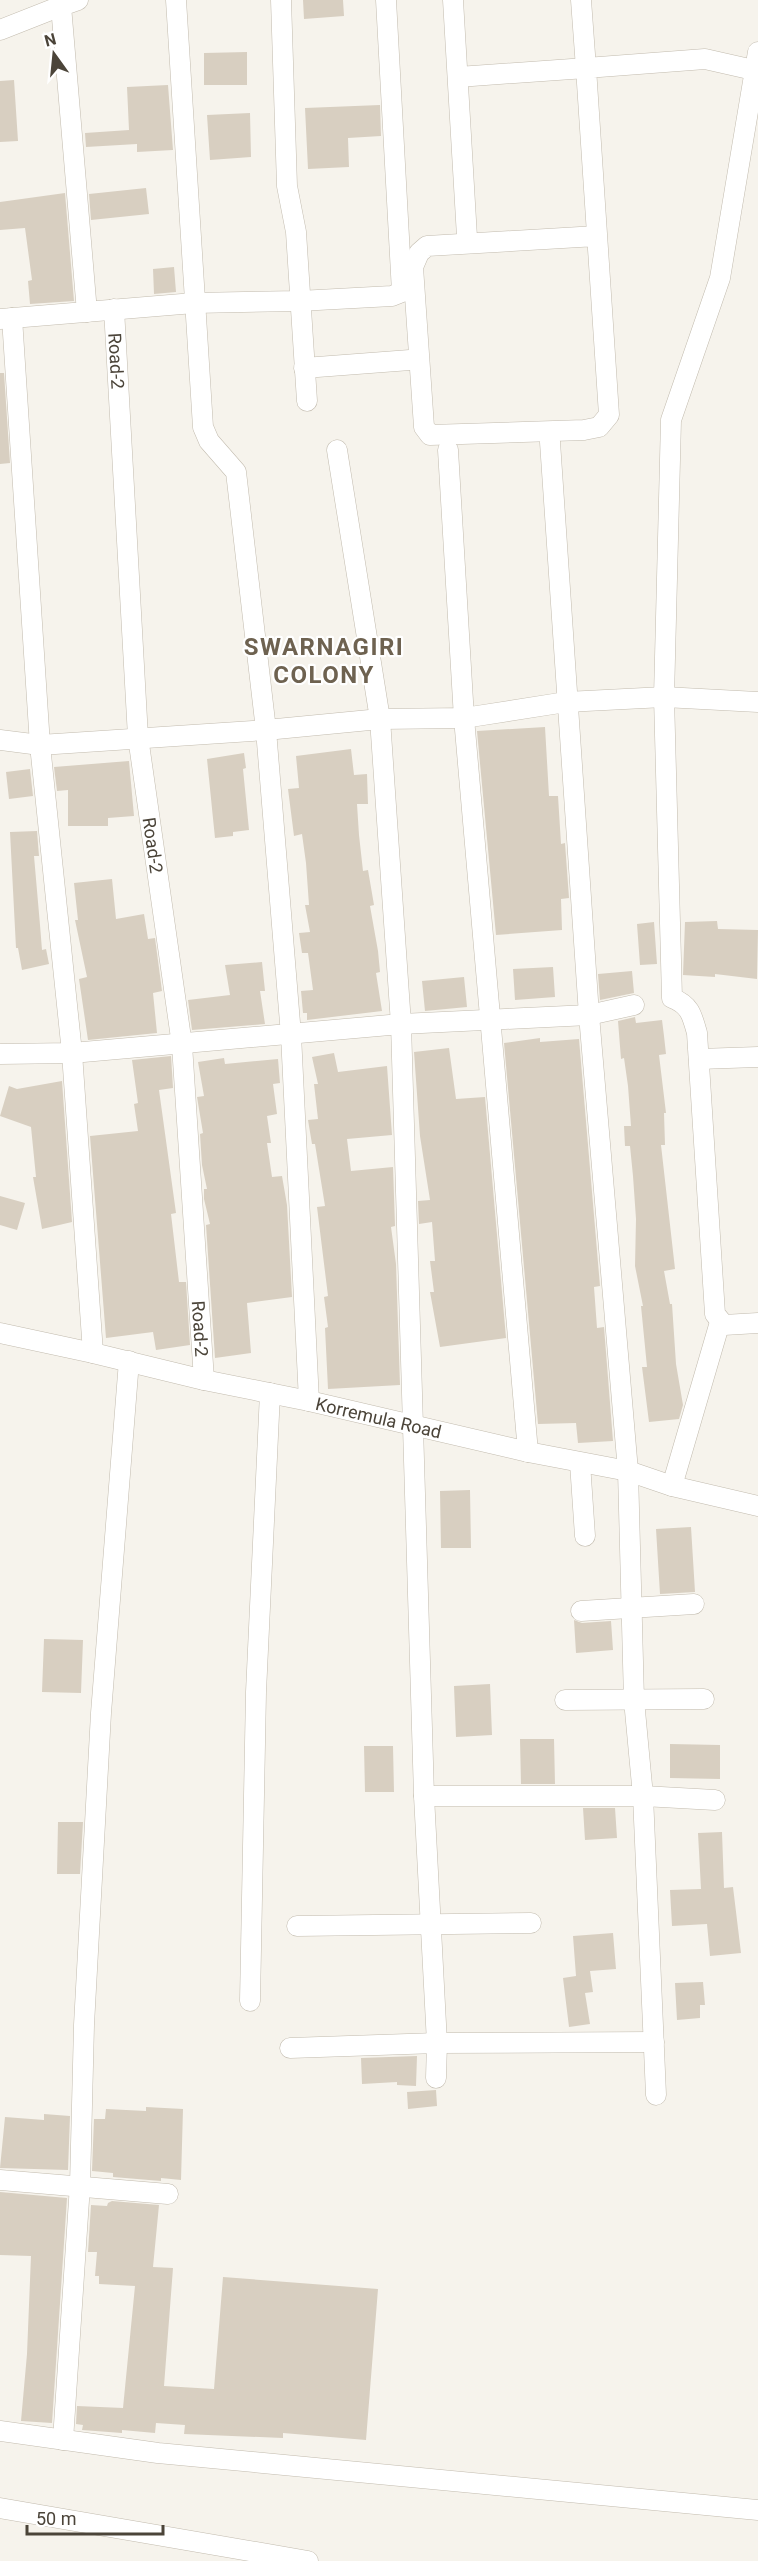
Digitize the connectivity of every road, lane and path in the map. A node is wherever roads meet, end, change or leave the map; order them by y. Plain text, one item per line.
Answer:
1 (176, 0) edge
2 (282, 0) edge
3 (386, 0) edge
4 (453, 0) edge
5 (581, 0) edge
6 (69, 3) edge
7 (0, 30) edge
8 (757, 65) edge
9 (586, 68) junction
10 (458, 77) junction
11 (597, 236) junction
12 (467, 237) dead end
13 (299, 302) junction
14 (194, 303) junction
15 (114, 309) junction
16 (87, 312) junction
17 (6, 319) edge
18 (410, 360) dead end
19 (304, 368) junction
20 (307, 401) dead end
21 (550, 442) dead end
22 (337, 450) dead end
23 (448, 450) dead end
24 (664, 697) junction
25 (566, 702) junction
26 (758, 702) edge
27 (380, 718) junction
28 (465, 718) junction
29 (266, 730) junction
30 (138, 737) junction
31 (0, 740) edge
32 (40, 745) junction
33 (634, 1005) dead end
34 (589, 1015) junction
35 (490, 1018) junction
36 (401, 1024) junction
37 (291, 1035) junction
38 (182, 1045) junction
39 (72, 1053) junction
40 (0, 1054) edge
41 (758, 1057) edge
42 (699, 1059) junction
43 (720, 1322) junction
44 (758, 1323) edge
45 (0, 1333) edge
46 (93, 1353) junction
47 (129, 1361) junction
48 (204, 1380) junction
49 (270, 1393) junction
50 (309, 1401) junction
51 (414, 1425) junction
52 (528, 1452) junction
53 (580, 1463) junction
54 (628, 1471) junction
55 (672, 1486) junction
56 (758, 1506) edge
57 (585, 1536) dead end
58 (694, 1604) dead end
59 (631, 1606) junction
60 (581, 1611) dead end
61 (704, 1699) dead end
62 (565, 1700) dead end
63 (633, 1700) junction
64 (424, 1796) junction
65 (644, 1796) junction
66 (715, 1800) dead end
67 (531, 1923) dead end
68 (431, 1925) junction
69 (297, 1926) dead end
70 (250, 2001) dead end
71 (654, 2042) junction
72 (437, 2043) junction
73 (290, 2048) dead end
74 (436, 2078) dead end
75 (656, 2095) dead end
76 (0, 2180) edge
77 (80, 2185) junction
78 (168, 2194) dead end
79 (0, 2431) edge
80 (63, 2440) junction
81 (0, 2508) edge
82 (758, 2510) edge
83 (308, 2561) edge

1 - 14 street
2 - 13 street
3 - 13 street
4 - 10 street
5 - 9 street
6 - 7 street
6 - 16 street
8 - 9 street
8 - 24 street
9 - 10 street
9 - 11 street
10 - 12 street
11 - 11 street
13 - 14 street
13 - 19 street
14 - 15 street
14 - 29 street
15 - 16 street
15 - 30 street, Road-2
16 - 17 street
17 - 32 street
18 - 19 street
19 - 20 street
21 - 25 street
22 - 27 street
23 - 28 street
24 - 25 street
24 - 26 street
24 - 42 street
25 - 28 street
25 - 34 street
27 - 28 street
27 - 29 street
27 - 36 street
28 - 35 street
29 - 30 street
29 - 37 street
30 - 32 street
30 - 38 street, Road-2
31 - 32 street
32 - 39 street
33 - 34 street
34 - 35 street
34 - 54 street
35 - 36 street
35 - 52 street
36 - 37 street
36 - 51 street
37 - 38 street
37 - 50 street
38 - 39 street
38 - 48 street, Road-2
39 - 40 street
39 - 46 street
41 - 42 street
42 - 43 street
43 - 44 street
43 - 55 street
45 - 46 street, Korremula Road
46 - 47 street, Korremula Road
47 - 48 street, Korremula Road
47 - 77 street
48 - 49 street, Korremula Road
49 - 50 street, Korremula Road
49 - 70 street
50 - 51 street, Korremula Road
51 - 52 street, Korremula Road
51 - 64 street
52 - 53 street, Korremula Road
53 - 54 street, Korremula Road
53 - 57 street
54 - 55 street, Korremula Road
54 - 59 street
55 - 56 street, Korremula Road
58 - 59 street
59 - 60 street
59 - 63 street
61 - 63 street
62 - 63 street
63 - 65 street
64 - 65 street
64 - 68 street
65 - 66 street
65 - 71 street
67 - 68 street
68 - 69 street
68 - 72 street
71 - 72 street
71 - 75 street
72 - 73 street
72 - 74 street
76 - 77 street
77 - 78 street
77 - 80 street
79 - 80 street
80 - 82 street
81 - 83 street

